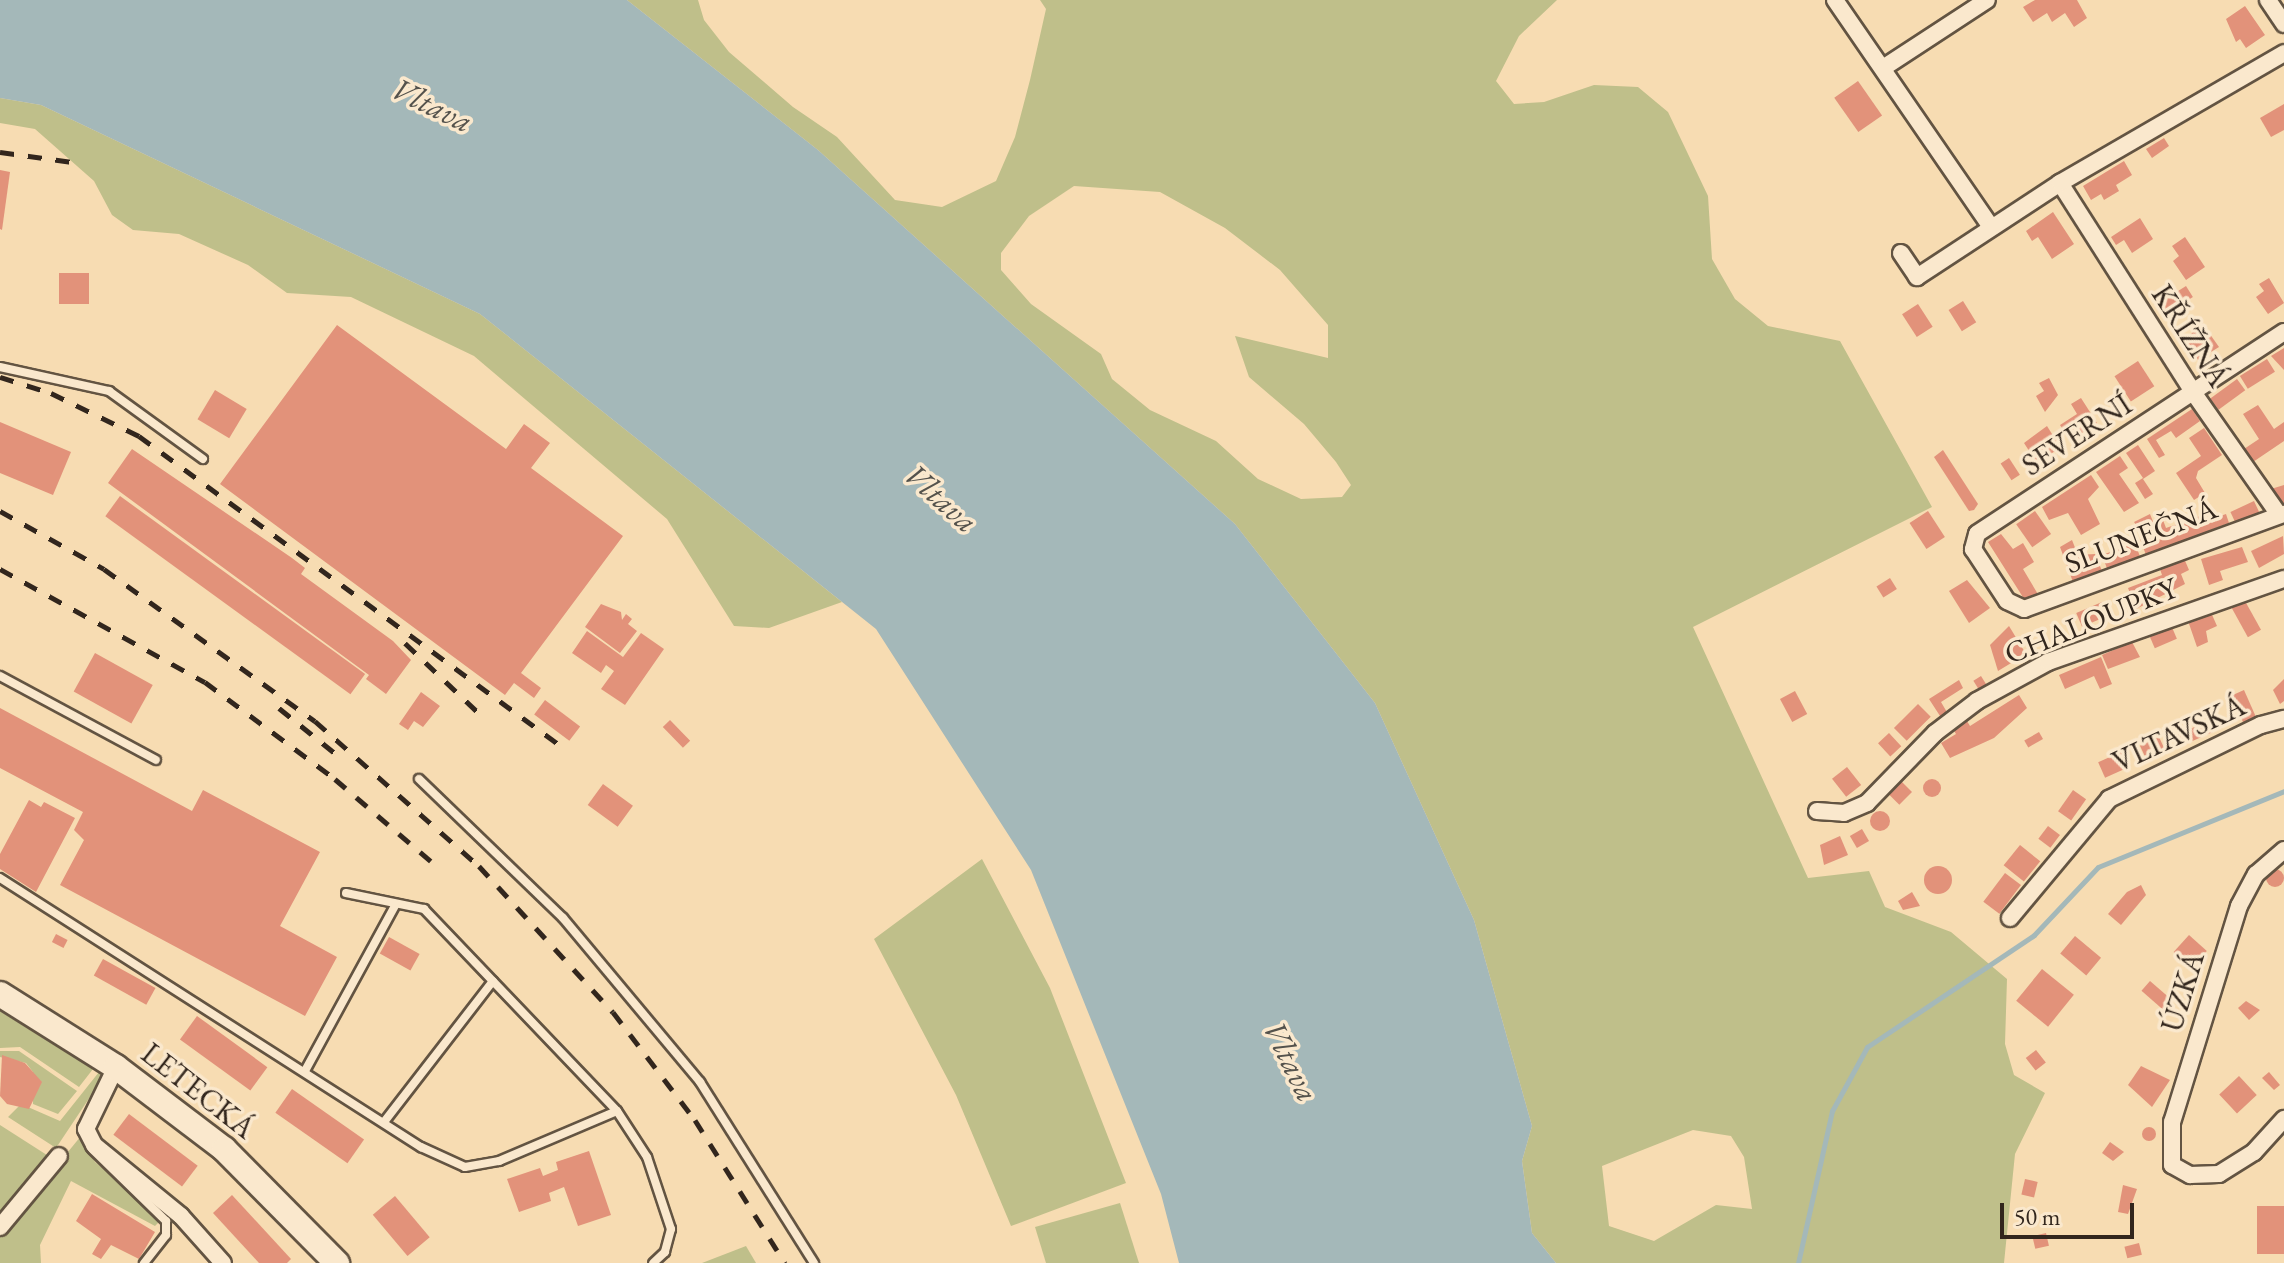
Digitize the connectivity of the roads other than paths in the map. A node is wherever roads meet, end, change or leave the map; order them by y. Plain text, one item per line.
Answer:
1 (1835, 0) edge
2 (1987, 0) edge
3 (2268, 0) edge
4 (2284, 24) edge
5 (2284, 53) edge
6 (1883, 68) junction
7 (2060, 183) junction
8 (1991, 227) junction
9 (1901, 253) dead end
10 (2284, 332) edge
11 (0, 367) edge
12 (2193, 392) junction
13 (203, 459) dead end
14 (2281, 514) edge
15 (2284, 579) edge
16 (2018, 608) joint
17 (0, 676) edge
18 (2284, 719) edge
19 (156, 760) dead end
20 (419, 779) dead end
21 (1817, 811) dead end
22 (2284, 850) edge
23 (0, 878) edge
24 (346, 893) dead end
25 (396, 904) junction
26 (2010, 918) dead end
27 (493, 981) junction
28 (0, 994) edge
29 (116, 1067) junction
30 (306, 1069) junction
31 (617, 1111) junction
32 (2284, 1119) edge
33 (384, 1122) junction
34 (94, 1145) junction
35 (59, 1156) dead end
36 (0, 1227) edge
37 (144, 1263) edge
38 (223, 1263) edge
39 (337, 1263) edge
40 (653, 1263) edge
41 (814, 1263) edge

1 - 6 street
2 - 6 street
3 - 4 street
5 - 7 street
6 - 8 street
7 - 8 street
7 - 12 street, KŘÍŽNÁ
8 - 9 street
10 - 12 street, SEVERNÍ
11 - 13 lane
12 - 14 street, KŘÍŽNÁ
12 - 16 street, SEVERNÍ
14 - 16 street, SLUNEČNÁ
15 - 21 street, CHALOUPKY
17 - 19 lane
18 - 26 street, VLTAVSKÁ
20 - 41 lane
22 - 32 street, ÚZKÁ
23 - 30 lane
24 - 25 lane
25 - 27 lane
25 - 30 lane
27 - 31 lane
27 - 33 lane
28 - 29 street, LETECKÁ
29 - 34 street
29 - 39 street, LETECKÁ
30 - 33 lane
31 - 33 lane
31 - 40 lane
34 - 37 lane
34 - 38 street
35 - 36 street

